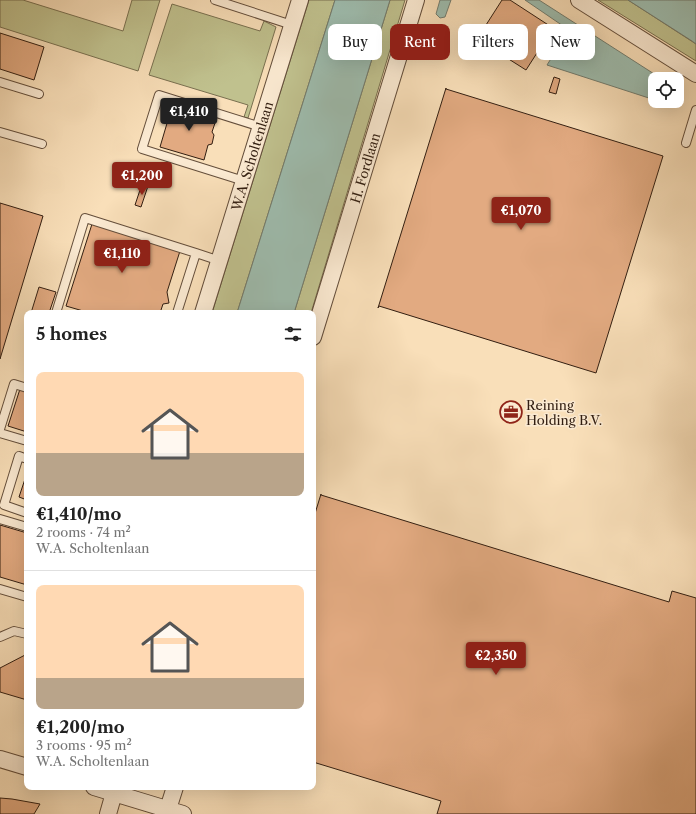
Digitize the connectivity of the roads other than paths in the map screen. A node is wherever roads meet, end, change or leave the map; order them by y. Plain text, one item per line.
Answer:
1 (215, 0) edge
2 (300, 0) edge
3 (416, 0) edge
4 (579, 0) edge
5 (292, 25) junction
6 (696, 74) edge
7 (0, 82) edge
8 (40, 94) dead end
9 (696, 110) edge
10 (261, 127) junction
11 (0, 132) edge
12 (686, 143) dead end
13 (42, 144) dead end
14 (244, 181) junction
15 (196, 253) junction
16 (220, 261) junction
17 (57, 310) edge
18 (177, 310) edge
19 (204, 310) edge
20 (316, 327) edge
21 (24, 387) edge
22 (0, 429) edge
23 (0, 433) edge
24 (24, 440) edge
25 (24, 458) edge
26 (24, 512) edge
27 (0, 519) edge
28 (24, 527) edge
29 (0, 588) edge
30 (24, 596) edge
31 (24, 633) edge
32 (0, 637) edge
33 (0, 759) edge
34 (24, 765) edge
35 (104, 790) edge
36 (174, 790) edge
37 (114, 793) junction
38 (168, 809) junction
39 (108, 814) edge
40 (183, 814) edge

1 - 5 lane
2 - 5 street, W.A. Scholtenlaan
3 - 20 street, H. Fordlaan
4 - 6 street
5 - 10 street, W.A. Scholtenlaan
7 - 8 lane
9 - 12 lane
10 - 14 street, W.A. Scholtenlaan
10 - 14 lane
11 - 13 lane
14 - 16 street, W.A. Scholtenlaan
15 - 16 lane
15 - 17 lane
15 - 18 lane
16 - 19 street, W.A. Scholtenlaan
21 - 22 lane
23 - 24 lane
25 - 26 lane
27 - 28 lane
29 - 30 lane
31 - 32 lane
33 - 34 street
35 - 37 street
36 - 38 street
37 - 38 street
37 - 39 street
38 - 40 street

